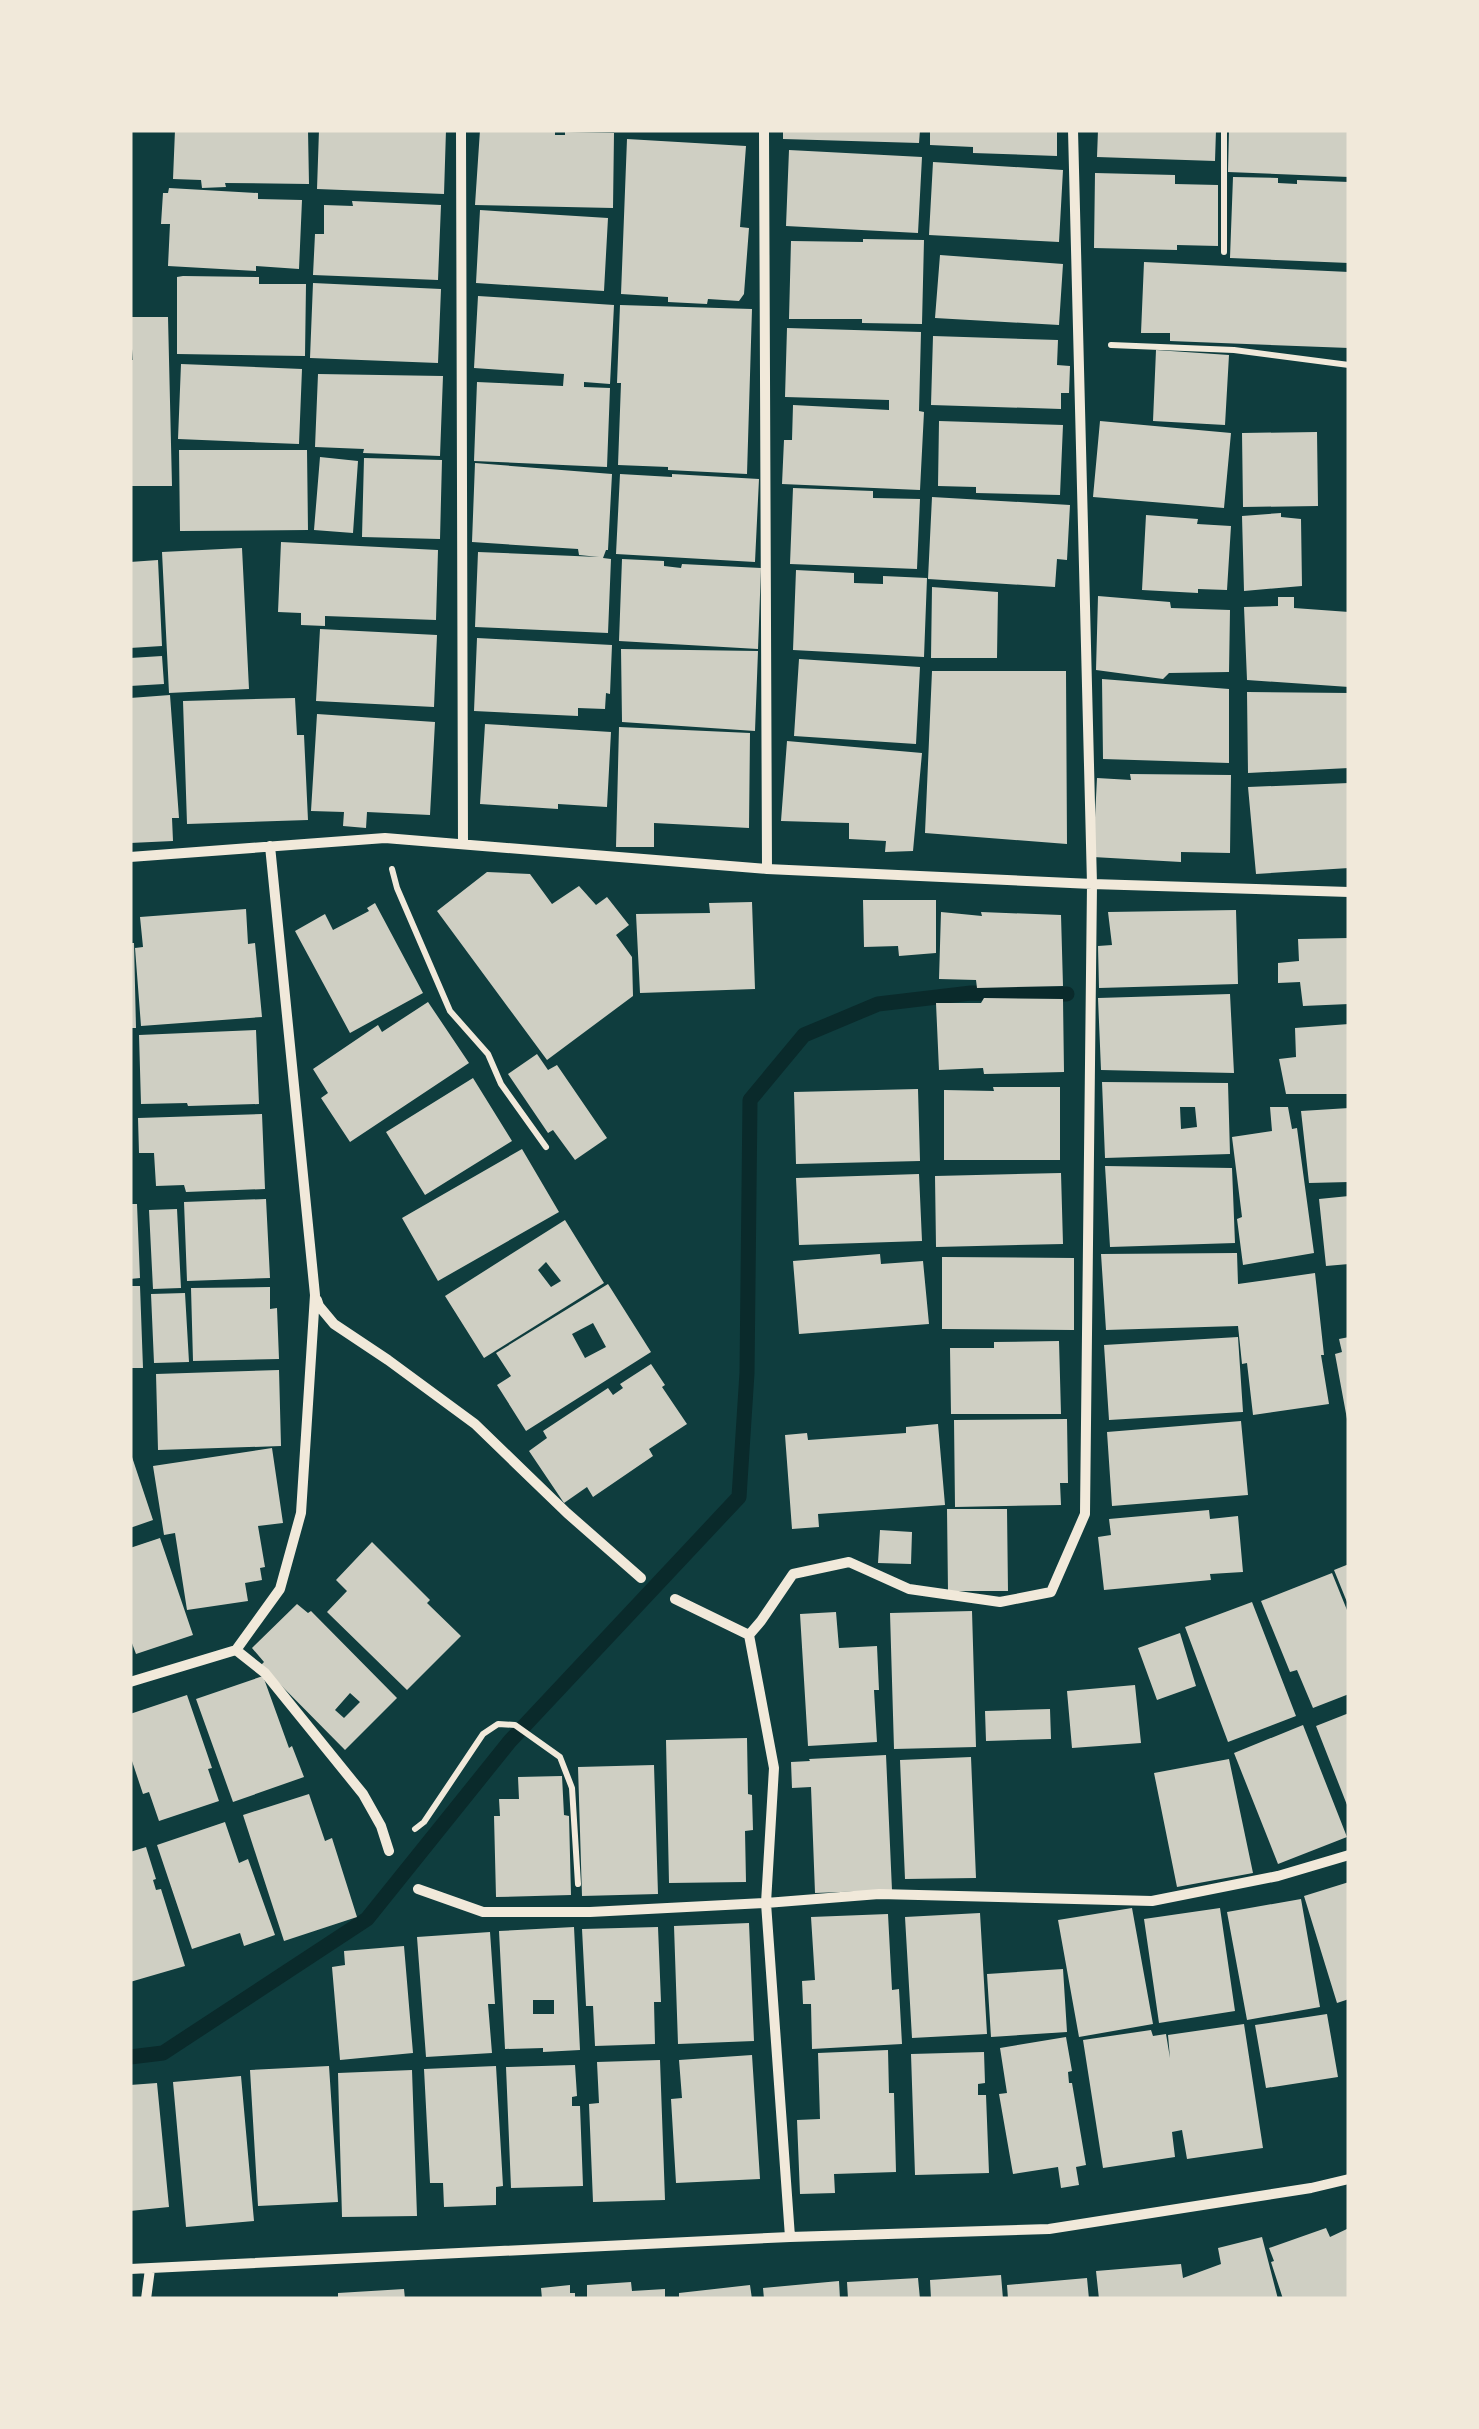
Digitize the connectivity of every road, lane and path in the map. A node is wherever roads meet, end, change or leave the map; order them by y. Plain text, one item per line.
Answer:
1 (462, 130) edge
2 (764, 130) edge
3 (1073, 130) edge
4 (1224, 130) edge
5 (1224, 252) dead end
6 (1078, 344) junction
7 (1349, 365) edge
8 (385, 838) junction
9 (463, 844) junction
10 (270, 846) junction
11 (130, 857) edge
12 (766, 869) junction
13 (1092, 884) junction
14 (1349, 892) edge
15 (546, 1148) dead end
16 (315, 1296) junction
17 (641, 1578) dead end
18 (675, 1599) dead end
19 (749, 1635) junction
20 (236, 1650) junction
21 (130, 1682) edge
22 (389, 1851) joint
23 (1349, 1855) edge
24 (418, 1889) dead end
25 (766, 1903) junction
26 (580, 1911) junction
27 (1349, 2179) edge
28 (790, 2237) junction
29 (130, 2269) edge
30 (150, 2270) junction
31 (146, 2299) edge

1 - 9 street
2 - 12 street
3 - 6 street
4 - 5 path
6 - 7 path
6 - 13 street
8 - 9 street
8 - 10 street
8 - 15 path
9 - 12 street
10 - 11 street
10 - 16 street
12 - 13 street
13 - 14 street
13 - 19 street
16 - 17 street
16 - 20 street
18 - 19 street
19 - 25 street
20 - 21 street
20 - 22 street
22 - 26 path
23 - 25 street
24 - 26 street
25 - 26 street
25 - 28 street
27 - 28 street
28 - 30 street
29 - 30 street
30 - 31 street

